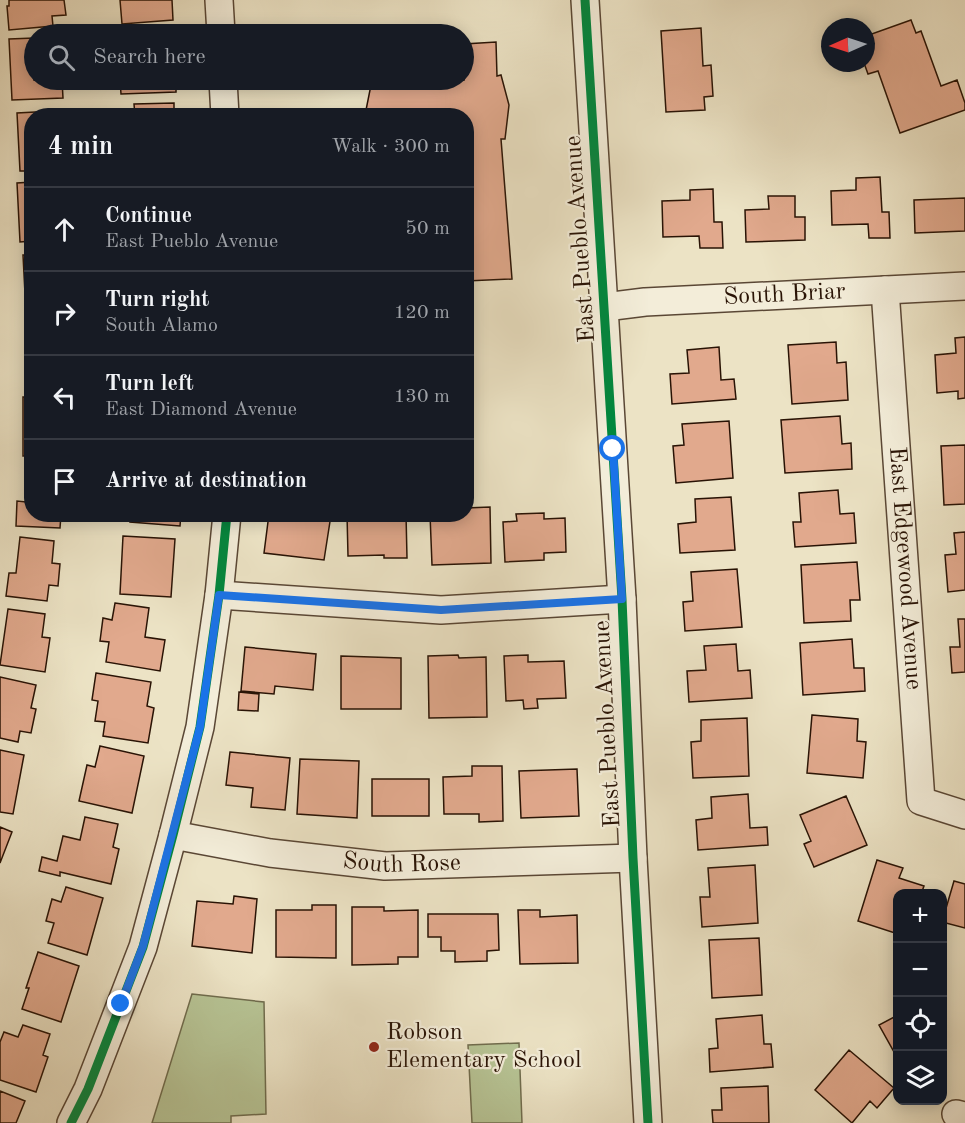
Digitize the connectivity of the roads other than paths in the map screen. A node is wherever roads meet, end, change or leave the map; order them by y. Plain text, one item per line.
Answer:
1 (219, 0) edge
2 (585, 0) edge
3 (220, 24) edge
4 (224, 90) edge
5 (225, 108) edge
6 (965, 286) edge
7 (885, 290) junction
8 (605, 307) junction
9 (226, 522) edge
10 (219, 595) junction
11 (622, 599) junction
12 (965, 815) edge
13 (173, 835) junction
14 (633, 858) junction
15 (71, 1123) edge
16 (648, 1123) edge

1 - 3 street
2 - 8 street, East Pueblo Avenue
4 - 5 street
6 - 7 street, South Briar
7 - 8 street, South Briar
7 - 12 street, East Edgewood Avenue
8 - 11 street, East Pueblo Avenue
9 - 10 street
10 - 11 street
10 - 13 street
11 - 14 street, East Pueblo Avenue
13 - 14 street, South Rose
13 - 15 street
14 - 16 street, East Pueblo Avenue

